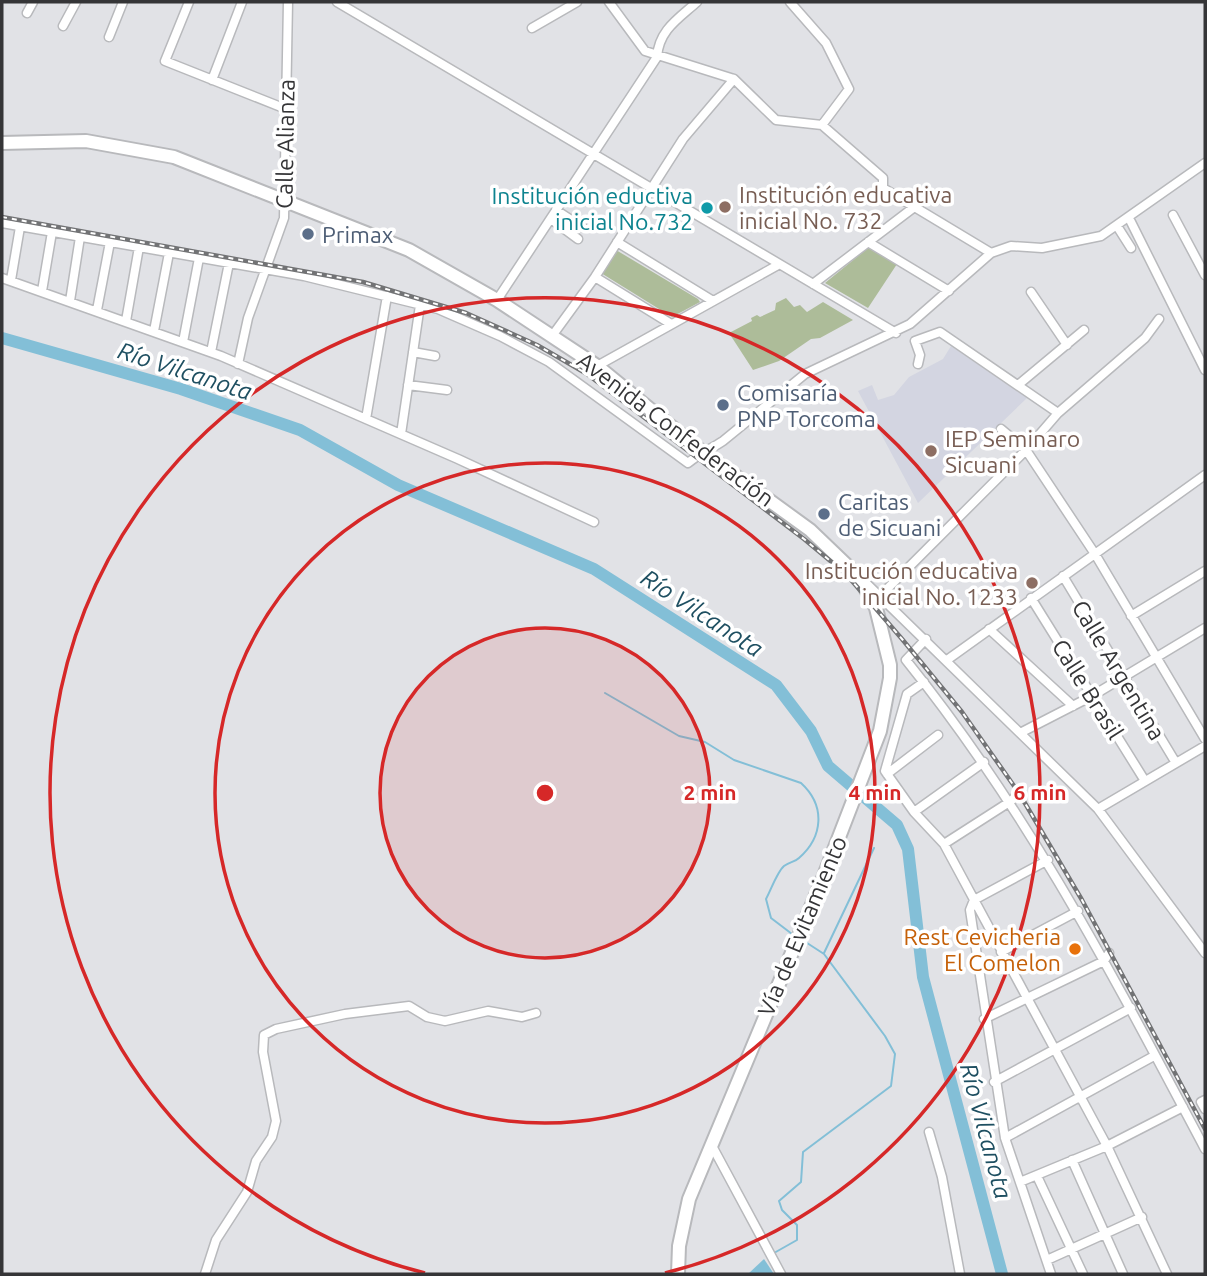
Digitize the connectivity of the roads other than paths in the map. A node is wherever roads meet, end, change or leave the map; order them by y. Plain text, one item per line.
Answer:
1 (33, 2) edge
2 (76, 2) edge
3 (123, 2) edge
4 (189, 2) edge
5 (242, 2) edge
6 (288, 2) edge
7 (337, 2) edge
8 (577, 2) edge
9 (609, 2) edge
10 (697, 2) edge
11 (790, 2) edge
12 (27, 13) dead end
13 (63, 26) dead end
14 (532, 28) dead end
15 (109, 37) dead end
16 (657, 57) junction
17 (734, 79) junction
18 (212, 80) junction
19 (286, 109) junction
20 (822, 124) junction
21 (2, 143) edge
22 (594, 152) junction
23 (1205, 163) edge
24 (651, 189) junction
25 (285, 201) junction
26 (913, 208) junction
27 (556, 210) junction
28 (1173, 215) dead end
29 (1129, 218) junction
30 (551, 219) junction
31 (2, 223) edge
32 (1117, 226) junction
33 (20, 227) junction
34 (582, 227) dead end
35 (52, 232) junction
36 (80, 237) junction
37 (578, 239) dead end
38 (110, 242) junction
39 (617, 242) junction
40 (868, 242) junction
41 (139, 247) junction
42 (1131, 248) dead end
43 (169, 253) junction
44 (991, 253) junction
45 (199, 258) junction
46 (229, 263) junction
47 (778, 265) junction
48 (264, 270) junction
49 (1205, 275) edge
50 (595, 277) junction
51 (6, 279) edge
52 (813, 284) junction
53 (949, 290) junction
54 (42, 291) junction
55 (1031, 292) dead end
56 (387, 296) junction
57 (497, 300) junction
58 (712, 300) junction
59 (71, 301) junction
60 (420, 304) junction
61 (97, 310) junction
62 (1159, 319) dead end
63 (126, 321) junction
64 (671, 324) junction
65 (1084, 330) dead end
66 (154, 331) junction
67 (896, 333) junction
68 (552, 336) junction
69 (183, 342) junction
70 (1068, 345) junction
71 (211, 352) junction
72 (413, 352) junction
73 (435, 356) dead end
74 (238, 364) junction
75 (918, 364) dead end
76 (597, 366) junction
77 (1205, 370) edge
78 (408, 385) junction
79 (1018, 385) junction
80 (447, 390) dead end
81 (1058, 413) junction
82 (366, 419) junction
83 (1001, 429) dead end
84 (401, 434) junction
85 (1027, 450) junction
86 (701, 451) junction
87 (1205, 475) edge
88 (594, 522) dead end
89 (1096, 554) junction
90 (1205, 571) edge
91 (1063, 576) junction
92 (859, 577) joint
93 (1031, 598) junction
94 (876, 599) junction
95 (1131, 615) junction
96 (1205, 628) edge
97 (989, 629) junction
98 (926, 639) junction
99 (1157, 658) junction
100 (906, 660) junction
101 (947, 660) junction
102 (890, 665) junction
103 (1123, 678) junction
104 (924, 682) junction
105 (1092, 696) junction
106 (1073, 706) junction
107 (1022, 732) junction
108 (938, 735) dead end
109 (1205, 739) edge
110 (1205, 746) edge
111 (984, 762) junction
112 (1176, 763) junction
113 (887, 774) junction
114 (1145, 781) junction
115 (1020, 793) dead end
116 (1012, 801) junction
117 (1098, 809) junction
118 (914, 812) junction
119 (944, 844) junction
120 (1048, 860) junction
121 (974, 900) junction
122 (1078, 911) junction
123 (1001, 952) junction
124 (1205, 953) edge
125 (1107, 957) junction
126 (1029, 998) junction
127 (1130, 1008) junction
128 (536, 1013) dead end
129 (984, 1019) junction
130 (1056, 1050) junction
131 (1154, 1056) junction
132 (994, 1082) junction
133 (1080, 1095) junction
134 (1183, 1107) junction
135 (929, 1132) dead end
136 (1005, 1138) junction
137 (711, 1144) junction
138 (1107, 1146) junction
139 (1205, 1149) edge
140 (1072, 1160) junction
141 (1037, 1176) junction
142 (1020, 1182) junction
143 (1142, 1217) junction
144 (1105, 1234) junction
145 (1071, 1248) junction
146 (1047, 1260) junction
147 (205, 1274) edge
148 (678, 1274) edge
149 (781, 1274) edge
150 (960, 1274) edge
151 (1051, 1274) edge
152 (1083, 1274) edge
153 (1124, 1274) edge
154 (1167, 1274) edge

1 - 12 street
2 - 13 street
3 - 15 street
4 - 18 street
5 - 18 street
6 - 19 street, Calle Alianza
7 - 22 street
8 - 14 street
9 - 16 street
10 - 16 street
11 - 20 street
16 - 17 street
16 - 22 street
17 - 20 street
17 - 24 street
18 - 19 street
19 - 25 street, Calle Alianza
20 - 26 street
21 - 25 highway, Avenida Confederación
22 - 24 street
22 - 27 street
23 - 29 street
24 - 39 street
24 - 47 street
25 - 48 street, Calle Alianza
25 - 57 highway, Avenida Confederación
26 - 40 street
26 - 44 street
27 - 30 street
27 - 34 street
28 - 49 street
29 - 32 street
29 - 77 street
30 - 37 street
30 - 57 street
31 - 33 street
32 - 42 street
32 - 44 street
33 - 35 street
33 - 51 street
35 - 36 street
35 - 54 street
36 - 38 street
36 - 59 street
38 - 41 street
38 - 61 street
39 - 50 street
39 - 58 street
40 - 52 street
40 - 53 street
41 - 43 street
41 - 63 street
43 - 45 street
43 - 66 street
44 - 53 street
45 - 46 street
45 - 69 street
46 - 48 street
46 - 71 street
47 - 52 street
47 - 58 street
48 - 56 street
48 - 74 street, Calle Alianza
50 - 64 street
50 - 68 street
51 - 54 street
52 - 67 street
53 - 67 street
54 - 59 street
55 - 70 street
56 - 60 street
56 - 82 street
57 - 68 highway, Avenida Confederación
58 - 64 street
59 - 61 street
60 - 72 street
60 - 86 street
61 - 63 street
62 - 81 street
63 - 66 street
64 - 76 street
65 - 70 street
66 - 69 street
67 - 86 street
68 - 76 highway, Avenida Confederación
69 - 71 street
70 - 79 street
71 - 74 street
72 - 73 street
72 - 78 street
74 - 82 street
75 - 79 street
76 - 86 highway, Avenida Confederación
78 - 80 street
78 - 84 street
79 - 81 street
81 - 85 street
82 - 84 street
83 - 85 street
84 - 88 street
85 - 89 street
85 - 94 street
86 - 92 highway, Avenida Confederación
87 - 89 street
89 - 91 street
89 - 95 street
90 - 95 street
91 - 93 street
91 - 103 street, Calle Argentina
92 - 94 highway, Vía de Evitamiento
93 - 97 street
93 - 105 street, Calle Brasil
94 - 98 street
94 - 102 highway, Vía de Evitamiento
95 - 99 street
96 - 99 street
97 - 101 street
97 - 106 street
98 - 100 street
98 - 101 street
99 - 103 street
99 - 109 street
100 - 102 street
100 - 104 street
101 - 107 street
102 - 137 highway, Vía de Evitamiento
103 - 105 street
103 - 112 street, Calle Argentina
104 - 111 street
104 - 113 street
105 - 106 street
105 - 114 street, Calle Brasil
106 - 107 street
107 - 117 street
108 - 113 street
110 - 112 street
111 - 116 street
111 - 118 street
112 - 114 street
113 - 118 street
114 - 117 street
115 - 116 street
116 - 119 street
116 - 120 street
117 - 124 street
118 - 119 street
119 - 121 street
120 - 121 street
120 - 122 street
121 - 123 street
121 - 129 street
122 - 123 street
122 - 125 street
123 - 126 street
125 - 126 street
125 - 127 street
126 - 129 street
126 - 130 street
127 - 130 street
127 - 131 street
128 - 147 street
129 - 132 street
130 - 132 street
130 - 133 street
131 - 133 street
131 - 134 street
132 - 136 street
133 - 136 street
133 - 138 street
134 - 138 street
134 - 139 street
135 - 150 street
136 - 142 street
137 - 148 highway, Vía de Evitamiento
137 - 149 street
138 - 140 street
138 - 143 street
140 - 141 street
140 - 144 street
141 - 142 street
141 - 145 street
142 - 146 street
143 - 144 street
143 - 154 street
144 - 145 street
144 - 153 street
145 - 146 street
145 - 152 street
146 - 151 street

